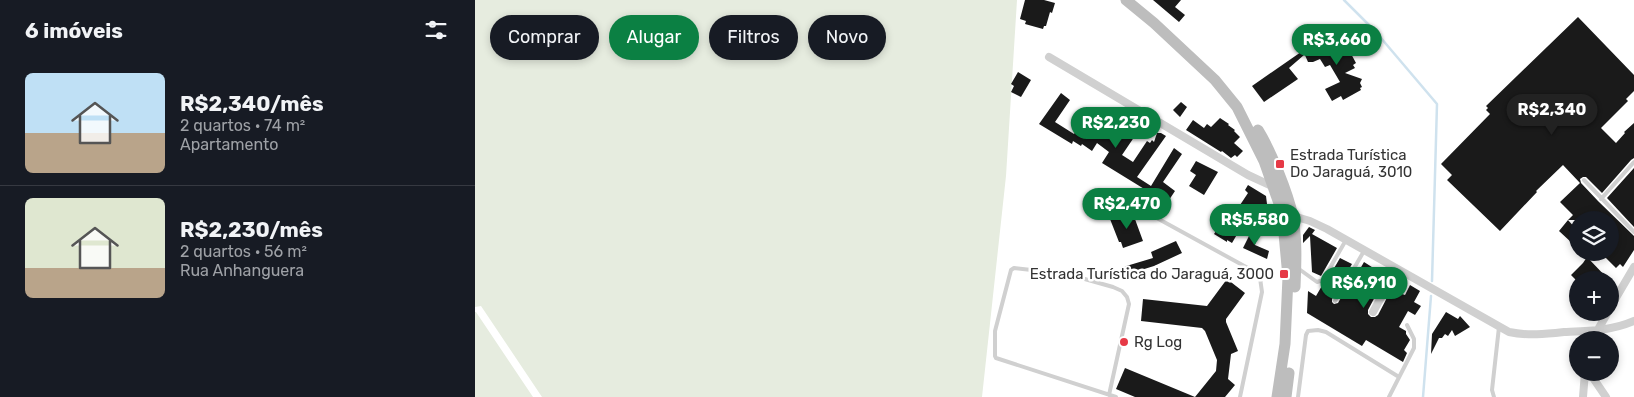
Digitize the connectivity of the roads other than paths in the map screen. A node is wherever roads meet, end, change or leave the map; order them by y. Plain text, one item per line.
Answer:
1 (1126, 0) edge
2 (1049, 58) dead end
3 (1634, 162) edge
4 (1584, 180) dead end
5 (1279, 189) junction
6 (1601, 199) junction
7 (1092, 201) dead end
8 (1288, 214) junction
9 (1634, 232) edge
10 (1346, 240) junction
11 (1365, 250) junction
12 (1296, 267) junction
13 (1634, 267) edge
14 (1397, 269) junction
15 (1619, 293) edge
16 (1335, 301) dead end
17 (1373, 312) dead end
18 (1603, 321) edge
19 (1634, 321) edge
20 (1407, 325) dead end
21 (1499, 327) junction
22 (1597, 331) joint
23 (1569, 333) edge
24 (1399, 377) junction
25 (1584, 381) edge
26 (1595, 381) edge
27 (1109, 395) junction
28 (1116, 397) edge
29 (1241, 397) edge
30 (1277, 397) edge
31 (1286, 397) edge
32 (1298, 397) edge
33 (1389, 397) edge
34 (1494, 397) edge
35 (1583, 397) edge
36 (1605, 397) edge

1 - 5 main road
2 - 5 street
3 - 6 lane
4 - 6 lane
5 - 8 main road
6 - 9 lane
7 - 29 lane
8 - 10 street
8 - 12 main road
8 - 30 main road
10 - 11 street
10 - 12 lane
11 - 14 street
11 - 16 lane
12 - 31 main road
13 - 15 street
14 - 17 street
14 - 21 street
18 - 22 street
19 - 22 street
20 - 24 lane
21 - 23 street
21 - 34 lane
24 - 32 lane
24 - 33 lane
25 - 35 street
26 - 36 street
27 - 27 lane
27 - 28 lane

